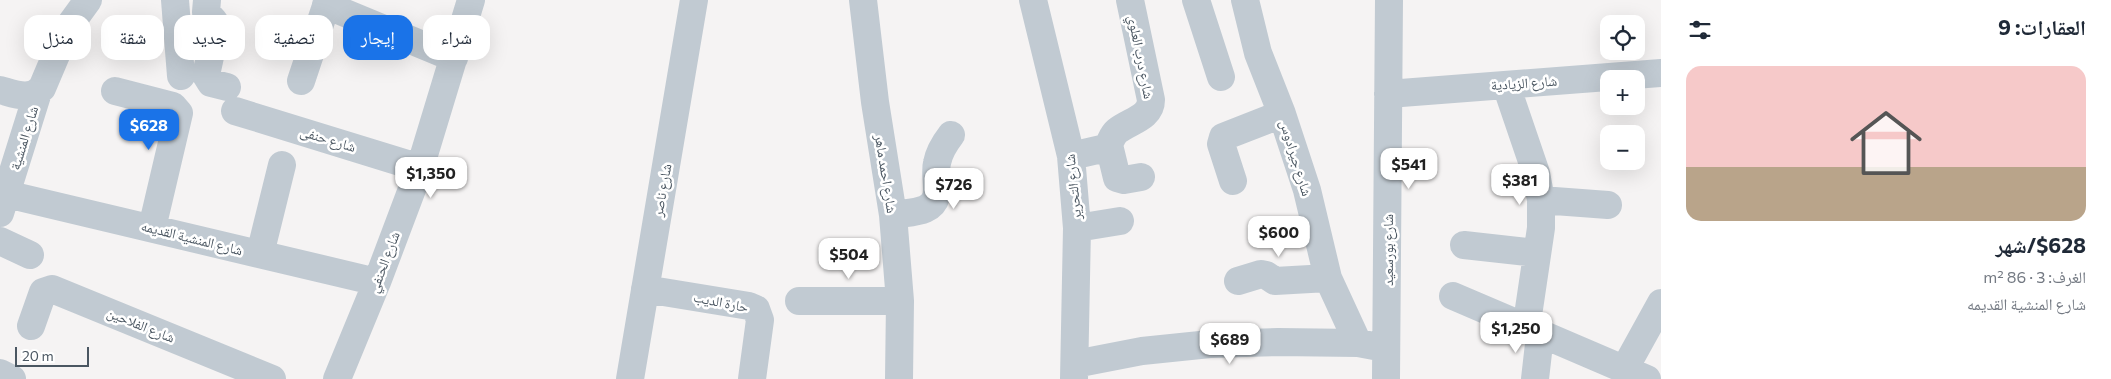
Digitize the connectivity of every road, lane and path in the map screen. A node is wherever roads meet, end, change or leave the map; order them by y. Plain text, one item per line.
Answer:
1 (88, 0) edge
2 (175, 0) edge
3 (207, 0) edge
4 (471, 0) edge
5 (694, 0) edge
6 (864, 0) edge
7 (1033, 0) edge
8 (1130, 0) edge
9 (1196, 0) edge
10 (1245, 0) edge
11 (1389, 0) edge
12 (327, 3) edge
13 (467, 15) edge
14 (423, 45) edge
15 (453, 60) edge
16 (1661, 72) edge
17 (181, 76) dead end
18 (1221, 77) dead end
19 (301, 81) dead end
20 (1506, 85) junction
21 (0, 90) edge
22 (115, 91) dead end
23 (38, 92) junction
24 (1388, 94) junction
25 (1282, 114) junction
26 (951, 135) dead end
27 (1109, 145) junction
28 (1071, 156) junction
29 (282, 165) dead end
30 (420, 168) junction
31 (1141, 177) dead end
32 (1233, 181) dead end
33 (5, 188) edge
34 (1541, 200) junction
35 (1608, 205) dead end
36 (894, 214) junction
37 (1120, 222) dead end
38 (152, 228) junction
39 (1077, 228) junction
40 (0, 241) edge
41 (1464, 245) dead end
42 (1537, 253) junction
43 (260, 254) junction
44 (30, 255) dead end
45 (1328, 278) junction
46 (1238, 280) dead end
47 (377, 282) junction
48 (645, 289) junction
49 (1453, 296) dead end
50 (799, 300) dead end
51 (900, 301) junction
52 (1661, 303) edge
53 (31, 326) dead end
54 (1533, 332) junction
55 (1358, 343) junction
56 (1386, 349) junction
57 (1074, 372) edge
58 (0, 373) edge
59 (1635, 374) edge
60 (12, 379) edge
61 (272, 379) edge
62 (338, 379) edge
63 (630, 379) edge
64 (752, 379) edge
65 (899, 379) edge
66 (1386, 379) edge
67 (1535, 379) edge

1 - 23 street, شارع المنشية
2 - 17 street
3 - 30 street, شارع حنفى
4 - 13 street, شارع الحنفي
5 - 48 street, شارع ناصر
6 - 36 street, شارع احمد ماهر
7 - 28 street, شارع التحرير
8 - 27 street, شارع درب العلوي
9 - 18 street
10 - 25 street, شارع جيرادوس
11 - 24 street, شارع بورسعيد
12 - 14 street
12 - 19 street
15 - 30 street, شارع الحنفي
16 - 20 street, شارع الزيادية
20 - 24 street, شارع الزيادية
20 - 34 street
21 - 23 street
22 - 38 street
23 - 33 street, شارع المنشية
24 - 56 street, شارع بورسعيد
25 - 32 street
25 - 45 street, شارع جيرادوس
26 - 36 street
27 - 28 street
27 - 31 street
28 - 39 street, شارع التحرير
29 - 43 street
30 - 47 street, شارع الحنفي
33 - 38 street, شارع المنشية القديمه
34 - 35 street
34 - 42 street
36 - 51 street, شارع احمد ماهر
37 - 39 street
38 - 43 street, شارع المنشية القديمه
39 - 57 street, شارع التحرير
40 - 44 street
41 - 42 street
42 - 54 street
43 - 47 street, شارع المنشية القديمه
45 - 46 street
45 - 55 street, شارع جيرادوس
47 - 62 street, شارع الحنفي
48 - 63 street, شارع ناصر
48 - 64 street, حارة الديب
49 - 54 street
50 - 51 street
51 - 65 street, شارع احمد ماهر
52 - 59 street
53 - 61 street, شارع الفلاحين
54 - 59 street
54 - 67 street
55 - 56 street
55 - 57 street
56 - 66 street, شارع بورسعيد
58 - 60 street

